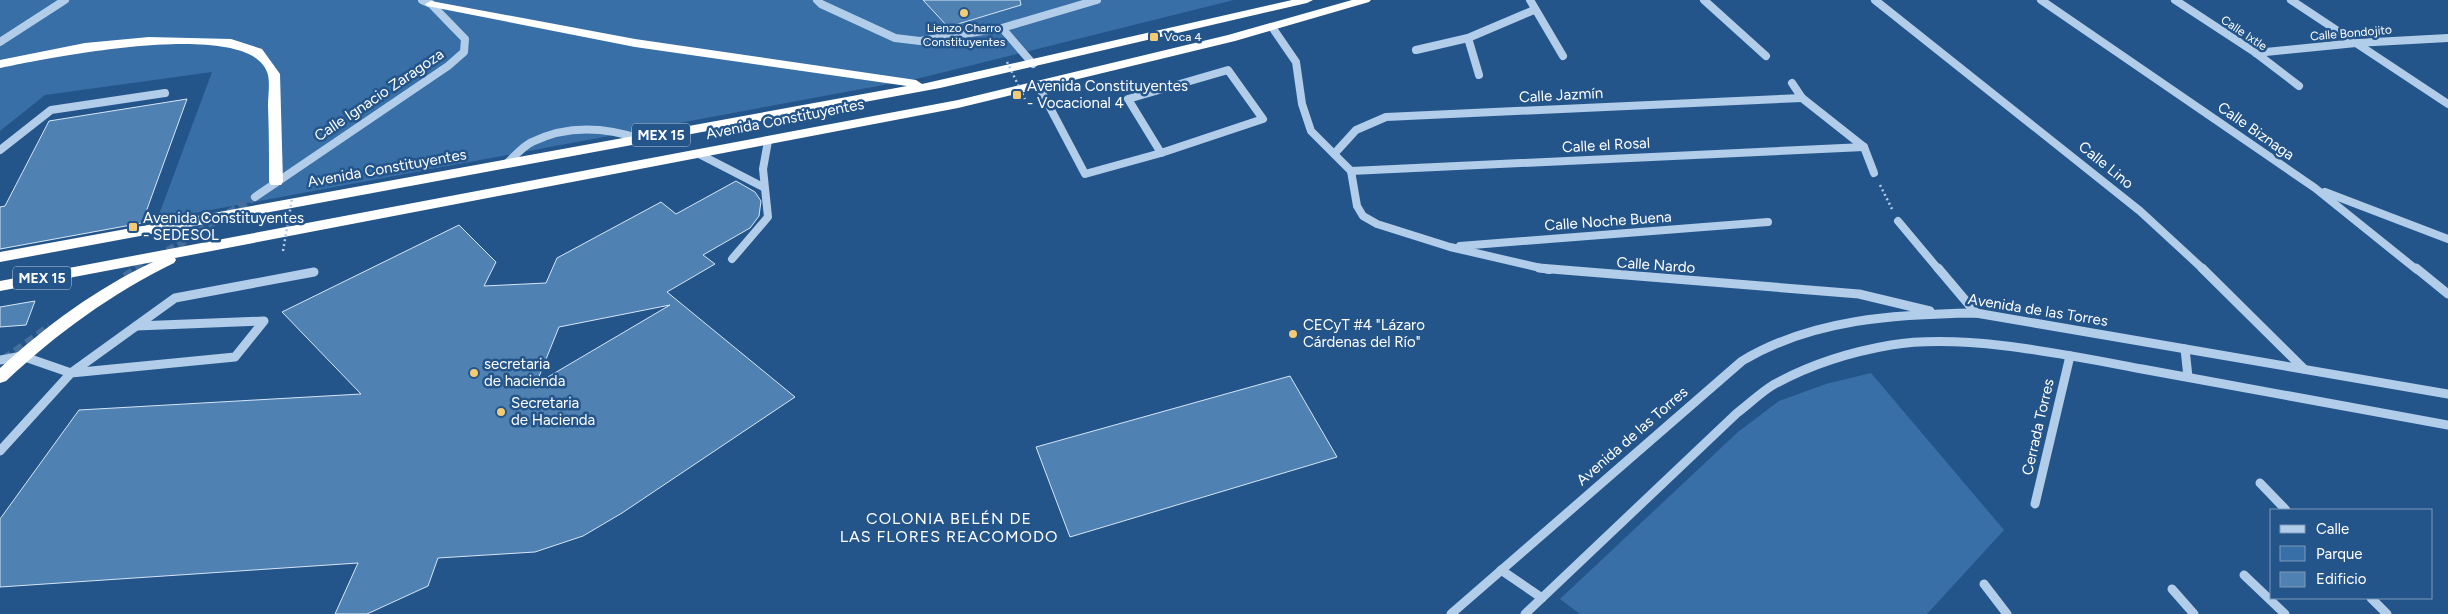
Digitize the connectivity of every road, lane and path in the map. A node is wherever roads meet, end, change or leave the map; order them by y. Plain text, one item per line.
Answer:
1 (65, 0) edge
2 (817, 0) edge
3 (1097, 0) edge
4 (1307, 0) edge
5 (1365, 0) edge
6 (1530, 0) edge
7 (1704, 0) edge
8 (1875, 0) edge
9 (2041, 0) edge
10 (2175, 0) edge
11 (2291, 0) edge
12 (426, 2) edge
13 (1534, 10) junction
14 (1272, 27) junction
15 (1002, 28) junction
16 (1468, 38) junction
17 (2448, 38) edge
18 (0, 42) edge
19 (2356, 43) junction
20 (1416, 50) dead end
21 (2256, 53) junction
22 (1563, 56) dead end
23 (1766, 56) dead end
24 (1007, 62) dead end
25 (0, 64) edge
26 (1033, 64) junction
27 (1479, 75) dead end
28 (1792, 83) dead end
29 (940, 84) junction
30 (1038, 85) junction
31 (2300, 86) dead end
32 (165, 93) dead end
33 (1025, 98) dead end
34 (1802, 98) junction
35 (2448, 104) edge
36 (641, 139) junction
37 (768, 140) junction
38 (1864, 147) junction
39 (0, 150) edge
40 (1161, 153) junction
41 (1335, 153) junction
42 (699, 154) junction
43 (506, 164) junction
44 (1351, 171) junction
45 (1874, 173) joint
46 (276, 182) junction
47 (763, 187) junction
48 (2315, 188) junction
49 (255, 196) tunnel mouth
50 (292, 198) dead end
51 (1898, 220) joint
52 (1768, 222) dead end
53 (1377, 224) joint
54 (2448, 239) edge
55 (1450, 247) junction
56 (202, 248) junction
57 (283, 251) dead end
58 (0, 257) edge
59 (732, 259) dead end
60 (314, 272) dead end
61 (0, 286) edge
62 (2448, 294) edge
63 (1936, 313) junction
64 (1976, 313) junction
65 (136, 326) junction
66 (2184, 348) junction
67 (22, 356) junction
68 (2070, 356) junction
69 (0, 360) edge
70 (2305, 370) junction
71 (71, 373) junction
72 (0, 377) edge
73 (2188, 377) junction
74 (2448, 394) edge
75 (2448, 425) edge
76 (0, 451) edge
77 (2260, 483) dead end
78 (2035, 504) dead end
79 (2285, 509) edge
80 (1501, 570) junction
81 (2244, 575) dead end
82 (1984, 584) dead end
83 (2172, 589) dead end
84 (1542, 598) junction
85 (2372, 599) edge
86 (1451, 614) edge
87 (1524, 614) edge
88 (2007, 614) edge
89 (2194, 614) edge
90 (2285, 614) edge
91 (2387, 614) edge

1 - 18 street
2 - 15 street
3 - 15 street
4 - 26 highway, Avenida Constituyentes / MEX 15
5 - 14 highway, Avenida Constituyentes / MEX 15
6 - 13 street
7 - 23 street
8 - 70 street, Calle Lino
9 - 48 street, Calle Biznaga
10 - 21 street, Calle Ixtle
11 - 19 street
12 - 29 highway
12 - 46 street, Calle Ignacio Zaragoza
13 - 16 street
13 - 22 street
14 - 30 highway, Avenida Constituyentes / MEX 15
14 - 41 street
15 - 26 street
16 - 20 street
16 - 27 street
17 - 19 street, Calle Bondojito
19 - 21 street, Calle Bondojito
19 - 35 street
21 - 31 street, Calle Ixtle
24 - 33 path, bridge
25 - 46 highway
26 - 29 highway, Avenida Constituyentes / MEX 15
28 - 34 street
29 - 36 highway, Avenida Constituyentes / MEX 15
30 - 37 highway, Avenida Constituyentes / MEX 15
30 - 40 street
32 - 39 street
34 - 38 street
34 - 41 street, Calle Jazmín
36 - 43 highway, Avenida Constituyentes / MEX 15
36 - 43 street
37 - 42 highway, Avenida Constituyentes / MEX 15
37 - 47 street
38 - 44 street, Calle el Rosal
38 - 45 street
40 - 40 street
41 - 44 street
42 - 47 street
42 - 56 highway, Avenida Constituyentes / MEX 15
43 - 58 highway, Avenida Constituyentes / MEX 15
44 - 53 street
45 - 51 path
46 - 49 street
47 - 59 street
48 - 54 street
48 - 62 street, Calle Biznaga
50 - 57 path, bridge
51 - 64 street
52 - 55 street, Calle Noche Buena
53 - 55 street, Calle Nardo
55 - 63 street, Calle Nardo
56 - 61 highway, Avenida Constituyentes / MEX 15
56 - 67 highway
60 - 65 street
63 - 64 street, Avenida de las Torres
63 - 80 street, Avenida de las Torres
64 - 66 street, Avenida de las Torres
65 - 71 street
65 - 71 street
66 - 70 street, Avenida de las Torres
66 - 73 street
67 - 69 street
67 - 71 street
67 - 72 highway
68 - 73 street
68 - 78 street, Cerrada Torres
68 - 84 street
70 - 74 street, Avenida de las Torres
71 - 76 street
73 - 75 street
77 - 79 street
80 - 84 street
80 - 86 street, Avenida de las Torres
81 - 90 street
82 - 88 street
83 - 89 street
84 - 87 street
85 - 91 street

